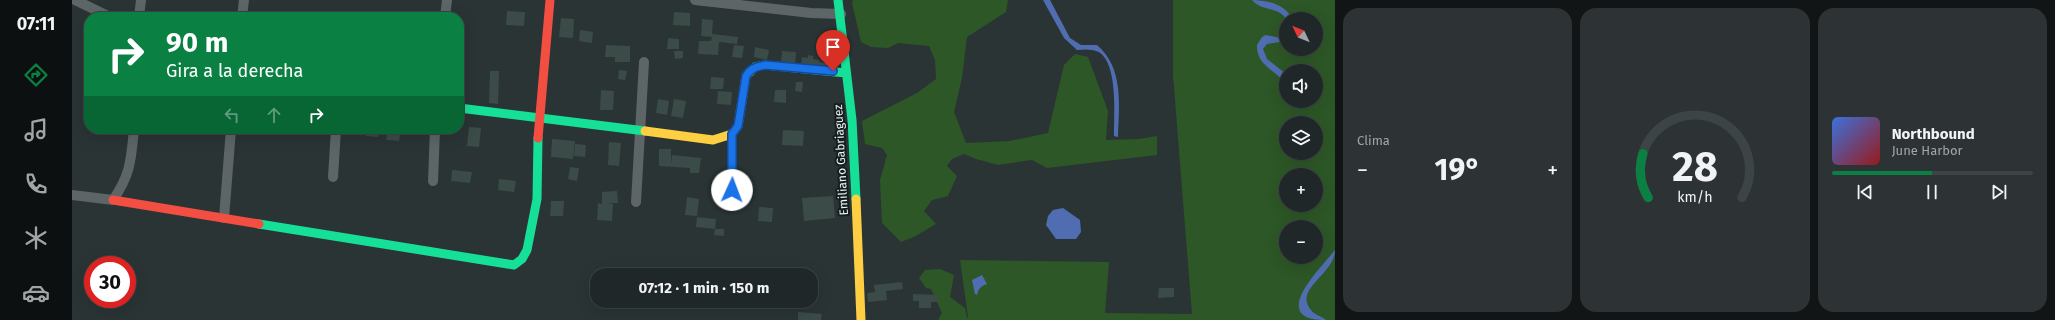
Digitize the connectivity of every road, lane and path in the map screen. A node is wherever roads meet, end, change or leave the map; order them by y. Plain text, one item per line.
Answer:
1 (75, 0) edge
2 (141, 0) edge
3 (244, 0) edge
4 (447, 0) edge
5 (550, 0) edge
6 (695, 0) edge
7 (838, 0) edge
8 (100, 12) edge
9 (140, 12) edge
10 (243, 12) edge
11 (446, 12) edge
12 (841, 14) junction
13 (644, 62) dead end
14 (846, 73) junction
15 (464, 109) edge
16 (539, 117) junction
17 (641, 131) junction
18 (133, 134) edge
19 (232, 134) edge
20 (336, 134) edge
21 (435, 134) edge
22 (732, 134) junction
23 (333, 177) dead end
24 (433, 181) dead end
25 (732, 190) dead end
26 (72, 195) edge
27 (112, 200) junction
28 (636, 202) dead end
29 (224, 218) junction
30 (861, 320) edge

1 - 8 street
2 - 9 street
3 - 10 street
4 - 11 street
5 - 16 street
6 - 12 street
7 - 12 street, Emiliano Gabriaguez
12 - 14 street, Emiliano Gabriaguez
13 - 17 street
14 - 22 street
14 - 30 street, Emiliano Gabriaguez
15 - 16 street
16 - 17 street
16 - 29 street
17 - 22 street
17 - 28 street
18 - 27 street
19 - 29 street
20 - 23 street
21 - 24 street
22 - 25 street
26 - 27 street
27 - 29 street

